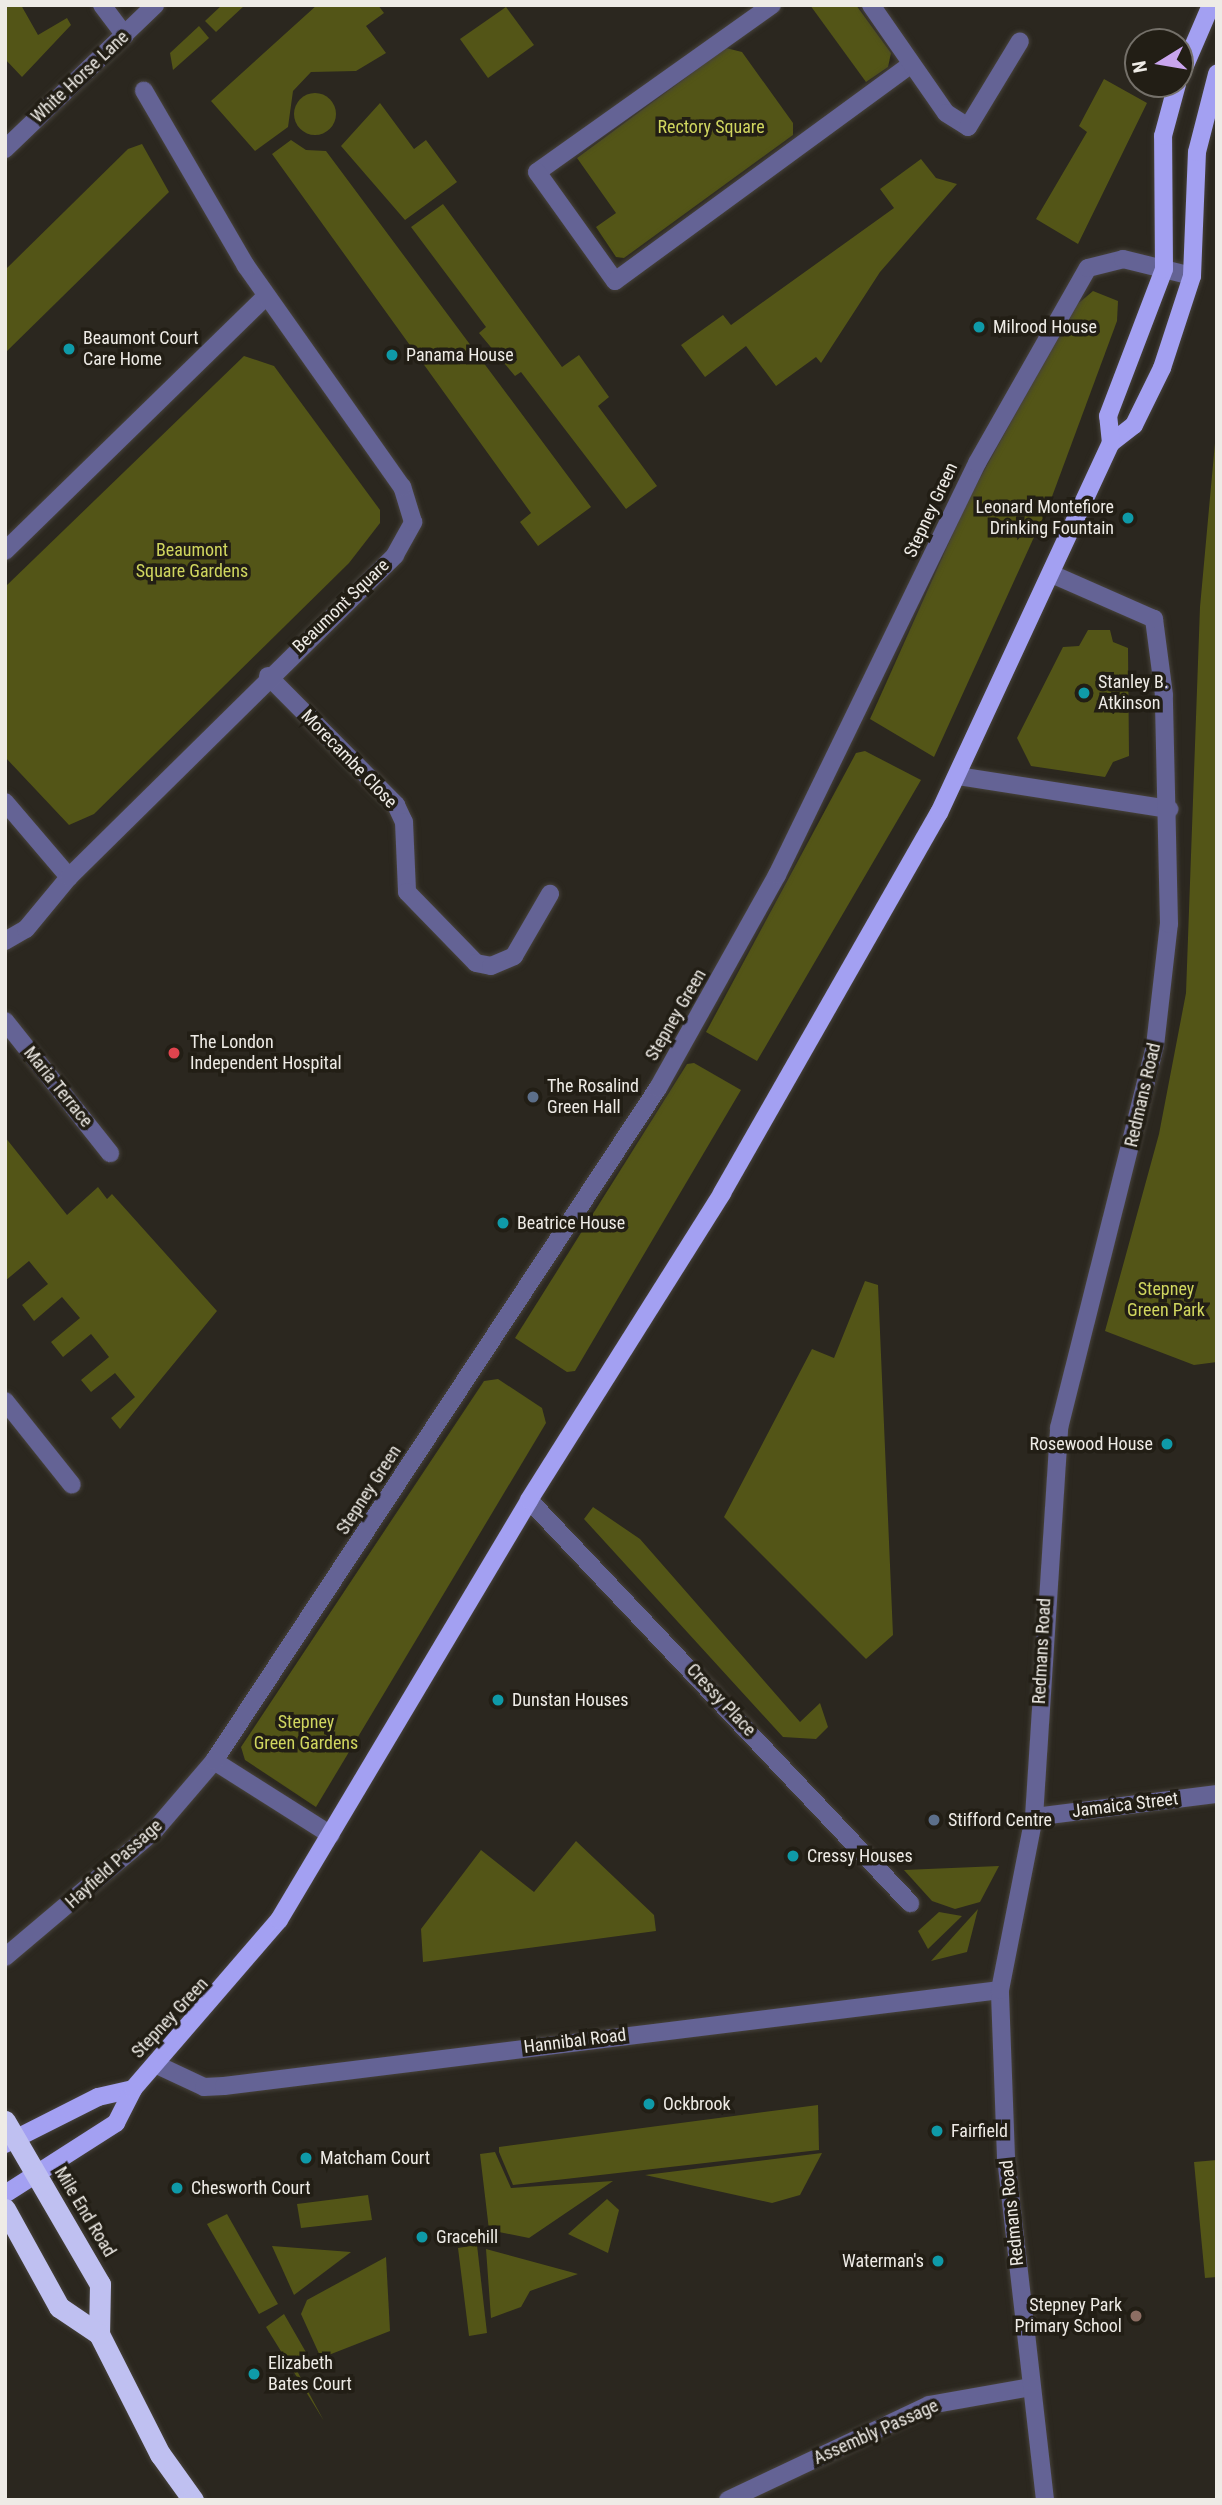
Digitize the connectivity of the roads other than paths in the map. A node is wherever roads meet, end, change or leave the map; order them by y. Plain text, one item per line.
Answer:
1 (102, 5) edge
2 (155, 5) edge
3 (772, 5) edge
4 (870, 5) edge
5 (1211, 5) edge
6 (125, 35) junction
7 (1020, 41) dead end
8 (1194, 44) edge
9 (911, 64) junction
10 (1217, 74) edge
11 (144, 92) dead end
12 (1173, 98) edge
13 (5, 149) edge
14 (1164, 269) junction
15 (1192, 276) junction
16 (266, 296) junction
17 (1111, 443) junction
18 (5, 551) edge
19 (1054, 575) junction
20 (268, 676) junction
21 (958, 776) junction
22 (5, 802) edge
23 (1169, 809) junction
24 (69, 877) junction
25 (550, 894) dead end
26 (5, 941) edge
27 (5, 1021) edge
28 (110, 1153) dead end
29 (5, 1401) edge
30 (72, 1485) dead end
31 (529, 1500) junction
32 (214, 1761) junction
33 (1217, 1794) edge
34 (1034, 1817) junction
35 (331, 1835) junction
36 (910, 1903) dead end
37 (5, 1957) edge
38 (1000, 1990) junction
39 (155, 2064) junction
40 (133, 2089) junction
41 (9, 2134) edge
42 (37, 2176) junction
43 (5, 2194) edge
44 (5, 2209) edge
45 (99, 2334) junction
46 (1031, 2387) junction
47 (193, 2500) edge
48 (727, 2500) edge
49 (1045, 2500) edge

1 - 6 street
2 - 6 street, White Horse Lane
3 - 9 street
4 - 9 street
5 - 8 main road
6 - 13 street, White Horse Lane
7 - 9 street
10 - 15 main road, Stepney Green
11 - 16 street, Beaumont Square
12 - 14 main road, Stepney Green
14 - 15 street, Stepney Green
14 - 17 main road, Stepney Green
14 - 32 street, Stepney Green
15 - 17 main road, Stepney Green
16 - 18 street
16 - 20 street, Beaumont Square
17 - 19 main road, Stepney Green
19 - 21 main road, Stepney Green
19 - 23 street, Redmans Road
20 - 24 street, Beaumont Square
20 - 25 street, Morecambe Close
21 - 23 street
21 - 31 main road, Stepney Green
22 - 24 street
23 - 34 street, Redmans Road
24 - 26 street, Beaumont Square
27 - 28 street, Maria Terrace
29 - 30 street
31 - 35 main road, Stepney Green
31 - 36 street, Cressy Place
32 - 35 street
32 - 37 street, Hayfield Passage
33 - 34 street, Jamaica Street
34 - 38 street, Redmans Road
35 - 39 main road, Stepney Green
38 - 39 street, Hannibal Road
38 - 46 street, Redmans Road
39 - 40 main road, Stepney Green
40 - 41 main road
40 - 42 main road, Stepney Green
41 - 42 highway, Mile End Road
42 - 43 main road, Stepney Green
42 - 45 highway, Mile End Road
44 - 45 highway, Mile End Road
45 - 47 highway, Mile End Road
46 - 48 street, Assembly Passage
46 - 49 street, Redmans Road

